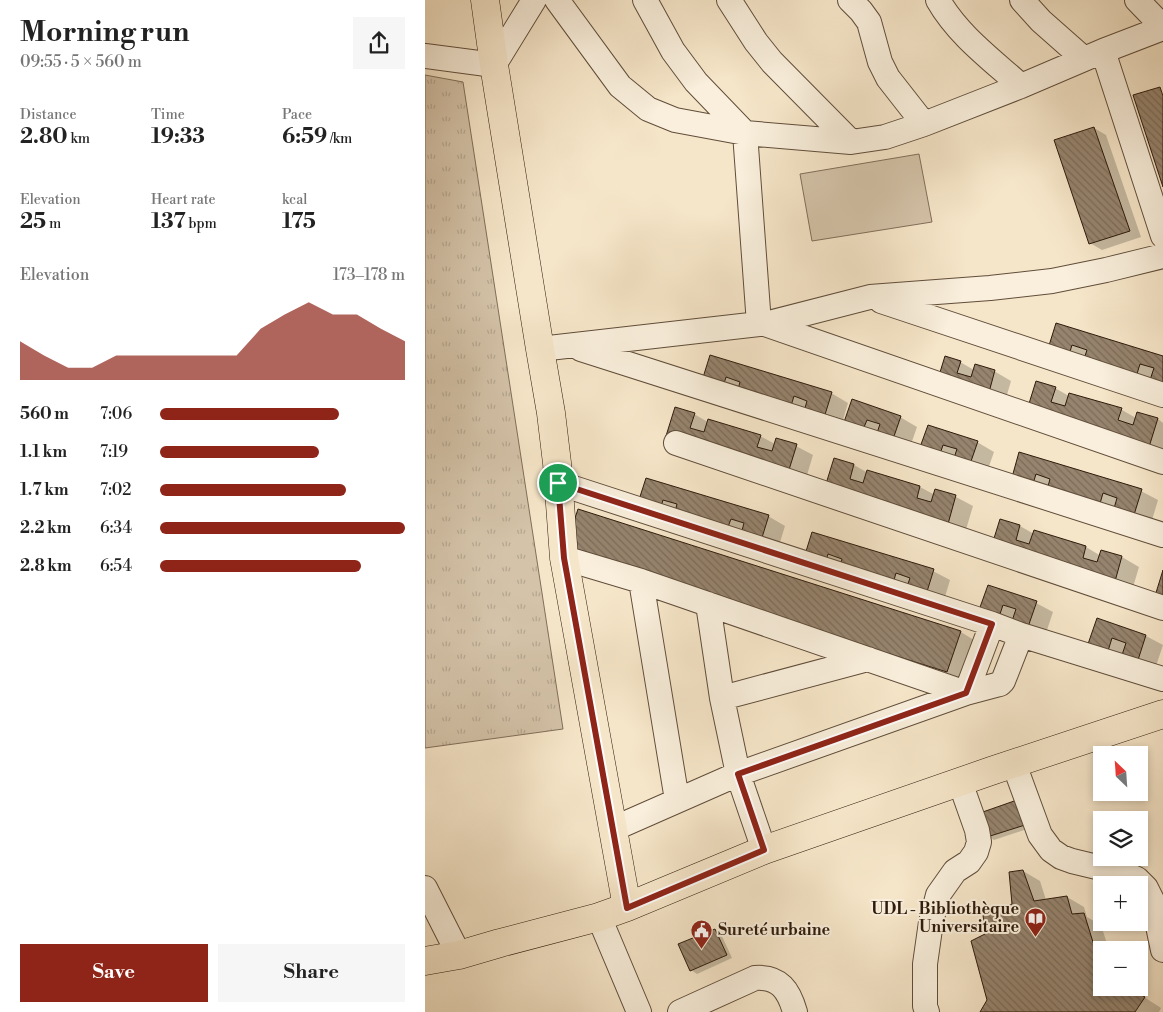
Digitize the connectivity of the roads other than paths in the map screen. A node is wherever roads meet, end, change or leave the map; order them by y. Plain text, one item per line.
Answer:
1 (485, 0) edge
2 (534, 0) edge
3 (557, 0) edge
4 (645, 0) edge
5 (729, 0) edge
6 (850, 0) edge
7 (938, 0) edge
8 (1022, 0) edge
9 (1137, 0) edge
10 (1163, 28) edge
11 (1094, 55) junction
12 (425, 56) edge
13 (494, 65) junction
14 (1021, 86) junction
15 (923, 124) junction
16 (745, 133) junction
17 (851, 142) junction
18 (1163, 236) edge
19 (1163, 256) edge
20 (870, 297) junction
21 (762, 324) junction
22 (572, 346) junction
23 (539, 349) junction
24 (1163, 395) edge
25 (676, 443) dead end
26 (1163, 462) edge
27 (558, 483) junction
28 (1163, 535) edge
29 (564, 558) junction
30 (641, 581) junction
31 (708, 604) junction
32 (1163, 608) edge
33 (992, 624) junction
34 (1021, 635) junction
35 (868, 659) junction
36 (1163, 679) edge
37 (966, 693) junction
38 (722, 698) junction
39 (1163, 714) edge
40 (1014, 764) junction
41 (738, 774) junction
42 (960, 782) junction
43 (677, 800) junction
44 (613, 829) junction
45 (764, 850) junction
46 (425, 888) edge
47 (627, 908) junction
48 (599, 917) junction
49 (1163, 950) edge
50 (459, 955) junction
51 (425, 961) edge
52 (639, 1012) edge
53 (680, 1012) edge
54 (795, 1012) edge
55 (927, 1012) edge

1 - 13 main road
2 - 13 street
3 - 16 street
4 - 16 street
5 - 17 street
6 - 15 street
7 - 14 street
8 - 11 street
9 - 10 street
10 - 11 street
11 - 14 street
11 - 18 street
12 - 13 street
13 - 23 main road
14 - 15 street
15 - 17 street
16 - 17 street
16 - 21 street
19 - 20 street
20 - 21 street
20 - 24 street
21 - 22 street
21 - 26 street
22 - 23 street
22 - 28 street
23 - 27 main road
25 - 32 street
27 - 29 main road
27 - 33 street
29 - 30 street
29 - 44 main road
30 - 31 street
30 - 43 street
31 - 35 street
31 - 38 street
33 - 34 street
33 - 37 street
34 - 36 street
34 - 37 street
35 - 37 street
35 - 38 street
37 - 41 street
38 - 41 street
39 - 40 main road
40 - 42 main road
40 - 49 street
41 - 43 street
41 - 45 street
42 - 45 main road
42 - 55 street
43 - 44 street
44 - 47 main road
45 - 47 main road
46 - 50 street
47 - 48 main road
48 - 50 main road
48 - 52 street
50 - 51 main road
53 - 54 street

